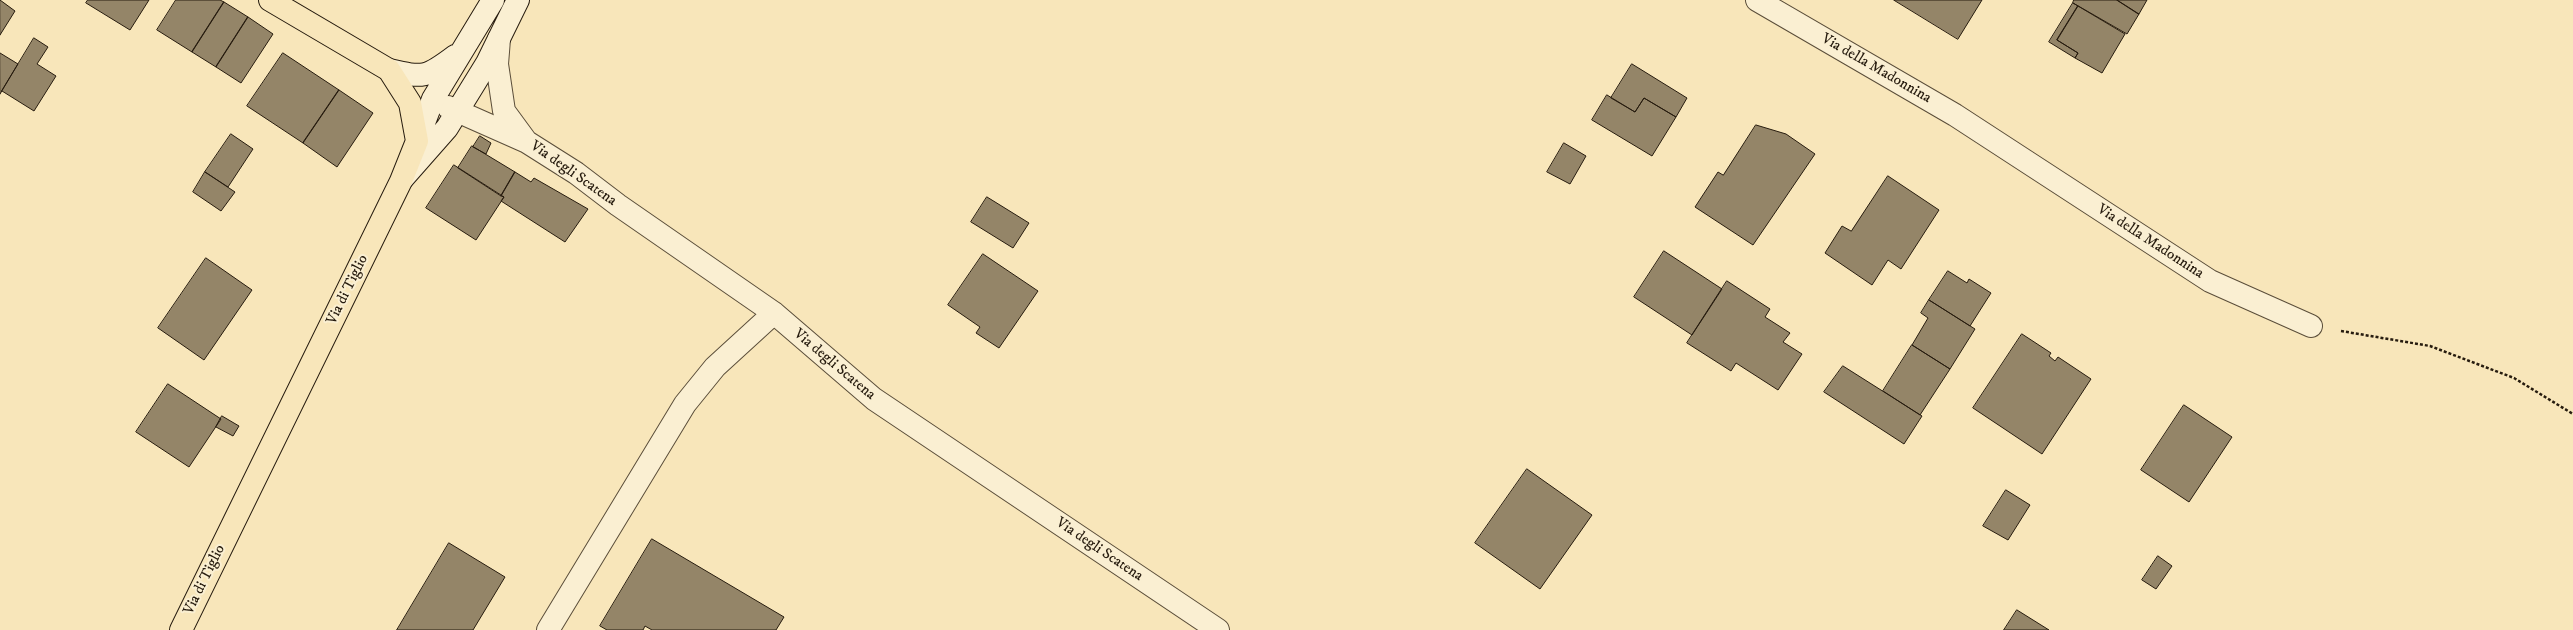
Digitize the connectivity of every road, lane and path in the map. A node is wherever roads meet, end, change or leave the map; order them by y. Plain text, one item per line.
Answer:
1 (270, 0) edge
2 (493, 0) edge
3 (518, 0) edge
4 (1757, 0) edge
5 (499, 39) junction
6 (463, 50) junction
7 (394, 78) junction
8 (444, 109) junction
9 (417, 141) junction
10 (527, 142) junction
11 (401, 181) junction
12 (774, 313) junction
13 (2311, 326) joint
14 (2573, 414) edge
15 (181, 630) edge
16 (548, 630) edge
17 (1218, 630) edge

1 - 7 main road
2 - 6 street
3 - 5 street
4 - 13 street, Via della Madonnina
5 - 8 street
5 - 10 street
6 - 7 street
6 - 8 street
7 - 8 street, Via degli Scatena
7 - 9 main road
8 - 9 street
8 - 10 street, Via degli Scatena
8 - 11 street
9 - 11 main road, Via di Tiglio
10 - 12 street, Via degli Scatena
11 - 15 main road, Via di Tiglio
12 - 16 street
12 - 17 street, Via degli Scatena
13 - 14 path

